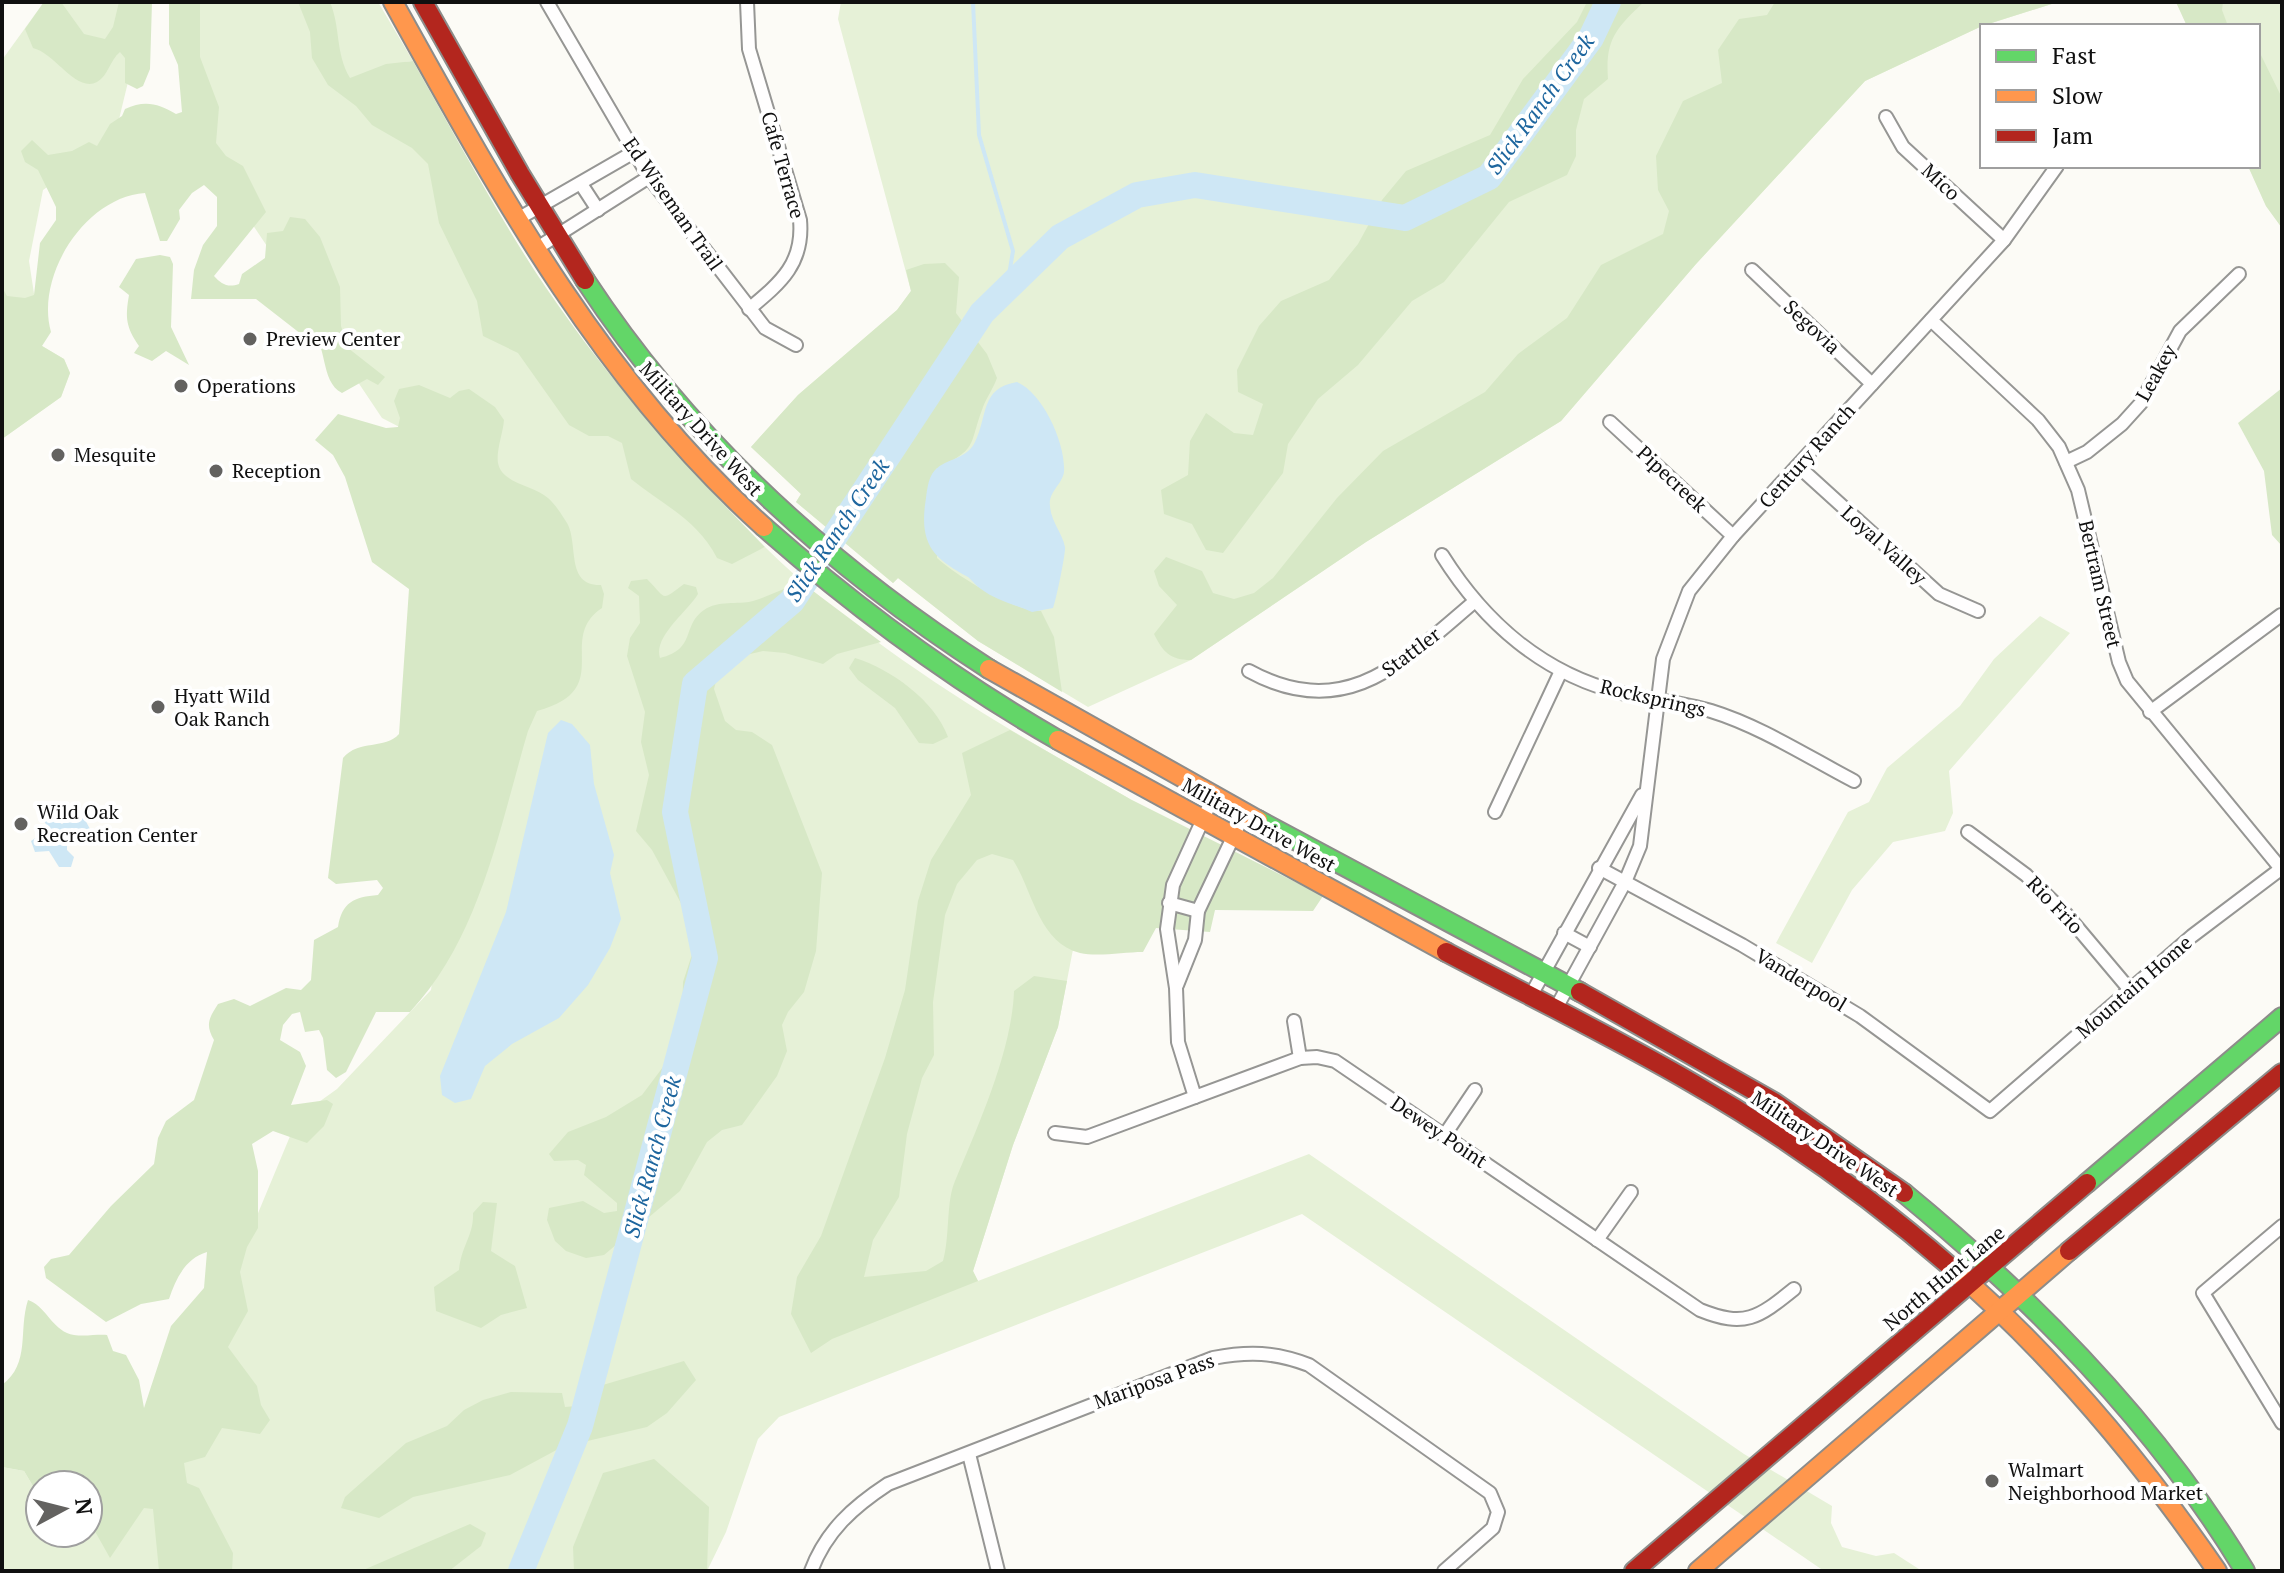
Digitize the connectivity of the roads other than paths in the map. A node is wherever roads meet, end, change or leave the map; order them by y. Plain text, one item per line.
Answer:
1 (393, 2) edge
2 (423, 2) edge
3 (747, 2) edge
4 (549, 3) edge
5 (1886, 117) dead end
6 (634, 152) junction
7 (2056, 168) edge
8 (649, 177) junction
9 (581, 184) junction
10 (541, 207) junction
11 (598, 210) junction
12 (516, 220) junction
13 (558, 236) junction
14 (2004, 240) junction
15 (534, 250) junction
16 (1752, 270) dead end
17 (2239, 274) dead end
18 (749, 309) junction
19 (1931, 320) junction
20 (796, 345) dead end
21 (1872, 384) junction
22 (1610, 422) dead end
23 (2066, 462) junction
24 (1798, 466) junction
25 (1733, 536) junction
26 (1442, 555) dead end
27 (1474, 602) junction
28 (1978, 611) dead end
29 (2281, 615) edge
30 (1249, 671) dead end
31 (1561, 671) junction
32 (1656, 700) junction
33 (2150, 712) junction
34 (1854, 781) dead end
35 (1646, 789) junction
36 (1214, 795) junction
37 (1245, 812) junction
38 (1495, 812) dead end
39 (1202, 819) junction
40 (1968, 832) dead end
41 (1233, 836) junction
42 (2276, 854) edge
43 (1599, 868) junction
44 (2282, 869) edge
45 (1625, 882) junction
46 (1169, 903) junction
47 (1198, 911) junction
48 (1564, 933) junction
49 (1590, 947) junction
50 (1544, 973) junction
51 (1568, 986) junction
52 (1176, 988) junction
53 (2130, 990) junction
54 (1530, 997) junction
55 (1555, 1010) junction
56 (2282, 1017) edge
57 (1294, 1021) dead end
58 (1300, 1058) junction
59 (2282, 1073) edge
60 (1475, 1090) dead end
61 (1195, 1097) junction
62 (1990, 1111) joint
63 (1055, 1133) dead end
64 (1444, 1136) junction
65 (1631, 1192) dead end
66 (2282, 1226) edge
67 (1597, 1240) junction
68 (1991, 1267) junction
69 (1972, 1283) junction
70 (1794, 1289) dead end
71 (2019, 1294) junction
72 (1998, 1310) junction
73 (2282, 1423) edge
74 (969, 1454) junction
75 (811, 1571) edge
76 (998, 1571) edge
77 (1444, 1571) edge
78 (1634, 1571) edge
79 (1698, 1571) edge
80 (2217, 1571) edge
81 (2245, 1571) edge

1 - 12 main road, Military Drive West
2 - 10 main road, Military Drive West
3 - 18 street, Cafe Terrace
4 - 6 street, Ed Wiseman Trail
5 - 14 street, Mico
6 - 8 street, Ed Wiseman Trail
6 - 9 street
7 - 14 street, Century Ranch
8 - 11 street
8 - 18 street, Ed Wiseman Trail
9 - 10 street
9 - 11 street
10 - 12 street
10 - 13 main road, Military Drive West
11 - 13 street
12 - 15 main road, Military Drive West
13 - 15 street
13 - 36 main road, Military Drive West
14 - 19 street, Century Ranch
15 - 39 main road, Military Drive West
16 - 21 street, Segovia
17 - 23 street, Leakey
18 - 20 street, Ed Wiseman Trail
19 - 21 street, Century Ranch
19 - 23 street, Bertram Street
21 - 24 street, Century Ranch
22 - 25 street, Pipecreek
23 - 33 street, Bertram Street
24 - 25 street, Century Ranch
24 - 28 street, Loyal Valley
25 - 32 street, Century Ranch
26 - 27 street, Rocksprings
27 - 30 street, Stattler
27 - 31 street, Rocksprings
29 - 33 street
31 - 32 street, Rocksprings
31 - 38 street
32 - 34 street, Rocksprings
32 - 35 street, Century Ranch
33 - 42 street, Bertram Street
35 - 43 street, Century Ranch
35 - 45 street, Century Ranch
36 - 37 main road, Military Drive West
36 - 39 street
37 - 41 street
37 - 50 main road, Military Drive West
39 - 41 main road, Military Drive West
39 - 46 street
40 - 53 street, Rio Frio
41 - 47 street
41 - 54 main road, Military Drive West
42 - 44 street, Bertram Street
43 - 45 street, Vanderpool
43 - 48 street, Century Ranch
44 - 53 street, Mountain Home
45 - 49 street, Century Ranch
45 - 62 street, Vanderpool
46 - 47 street
46 - 52 street
47 - 52 street
48 - 49 street
48 - 50 street, Century Ranch
49 - 51 street, Century Ranch
50 - 51 main road, Military Drive West
50 - 54 street, Century Ranch
51 - 55 street, Century Ranch
51 - 68 main road, Military Drive West
52 - 61 street
53 - 62 street, Mountain Home
54 - 55 main road, Military Drive West
55 - 69 main road, Military Drive West
56 - 68 main road, North Hunt Lane
57 - 58 street
58 - 61 street, Dewey Point
58 - 64 street, Dewey Point
59 - 71 main road
60 - 64 street
61 - 63 street, Dewey Point
64 - 67 street, Dewey Point
65 - 67 street
66 - 73 street
67 - 70 street, Dewey Point
68 - 69 main road, North Hunt Lane
68 - 71 main road, Military Drive West
69 - 72 main road, Military Drive West
69 - 78 main road, North Hunt Lane
71 - 72 main road
71 - 81 main road, Military Drive West
72 - 79 main road
72 - 80 main road, Military Drive West
74 - 75 street, Mariposa Pass
74 - 76 street
74 - 77 street, Mariposa Pass

